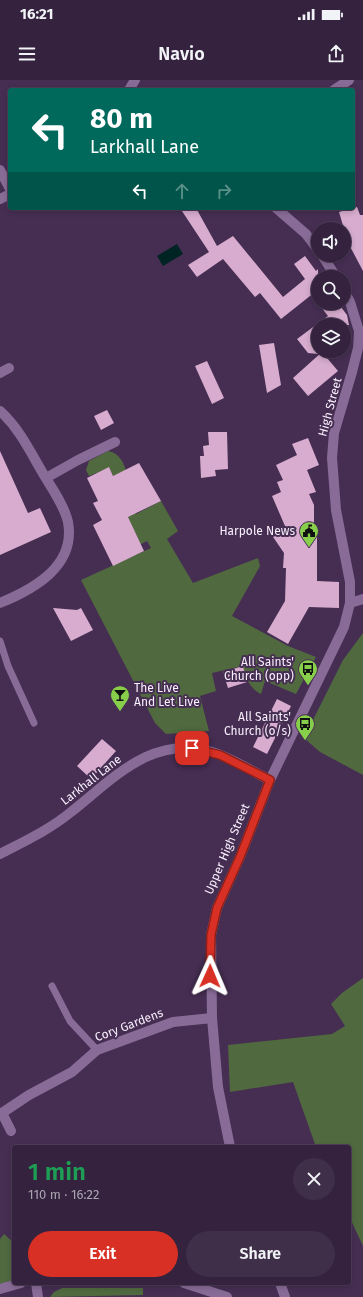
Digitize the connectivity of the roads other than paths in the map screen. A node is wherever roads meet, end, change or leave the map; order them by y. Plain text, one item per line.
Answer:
1 (349, 80) edge
2 (337, 88) edge
3 (0, 170) edge
4 (8, 185) edge
5 (288, 212) edge
6 (311, 241) edge
7 (351, 305) edge
8 (9, 368) dead end
9 (0, 373) edge
10 (0, 411) edge
11 (115, 442) dead end
12 (46, 478) junction
13 (363, 599) edge
14 (0, 603) edge
15 (350, 603) junction
16 (0, 641) edge
17 (34, 723) dead end
18 (270, 780) junction
19 (0, 854) edge
20 (52, 986) dead end
21 (212, 1018) junction
22 (97, 1050) junction
23 (1, 1113) edge
24 (11, 1131) dead end
25 (230, 1145) edge
26 (14, 1285) edge
27 (36, 1285) edge
28 (190, 1285) edge
29 (281, 1285) edge
30 (0, 1289) edge
31 (38, 1297) edge
32 (227, 1297) edge
33 (285, 1297) edge

1 - 2 street
3 - 4 street
5 - 6 street
7 - 15 street, High Street
8 - 9 street
10 - 12 street
11 - 12 street
12 - 14 street
13 - 15 street
15 - 18 street, Upper High Street
16 - 17 lane
18 - 19 street, Larkhall Lane
18 - 21 street, Upper High Street
20 - 22 lane
21 - 22 street, Cory Gardens
21 - 25 street, Upper High Street
22 - 23 street, Cory Gardens
23 - 24 street, Cory Gardens
26 - 30 street
27 - 31 street
28 - 32 street
29 - 33 street

